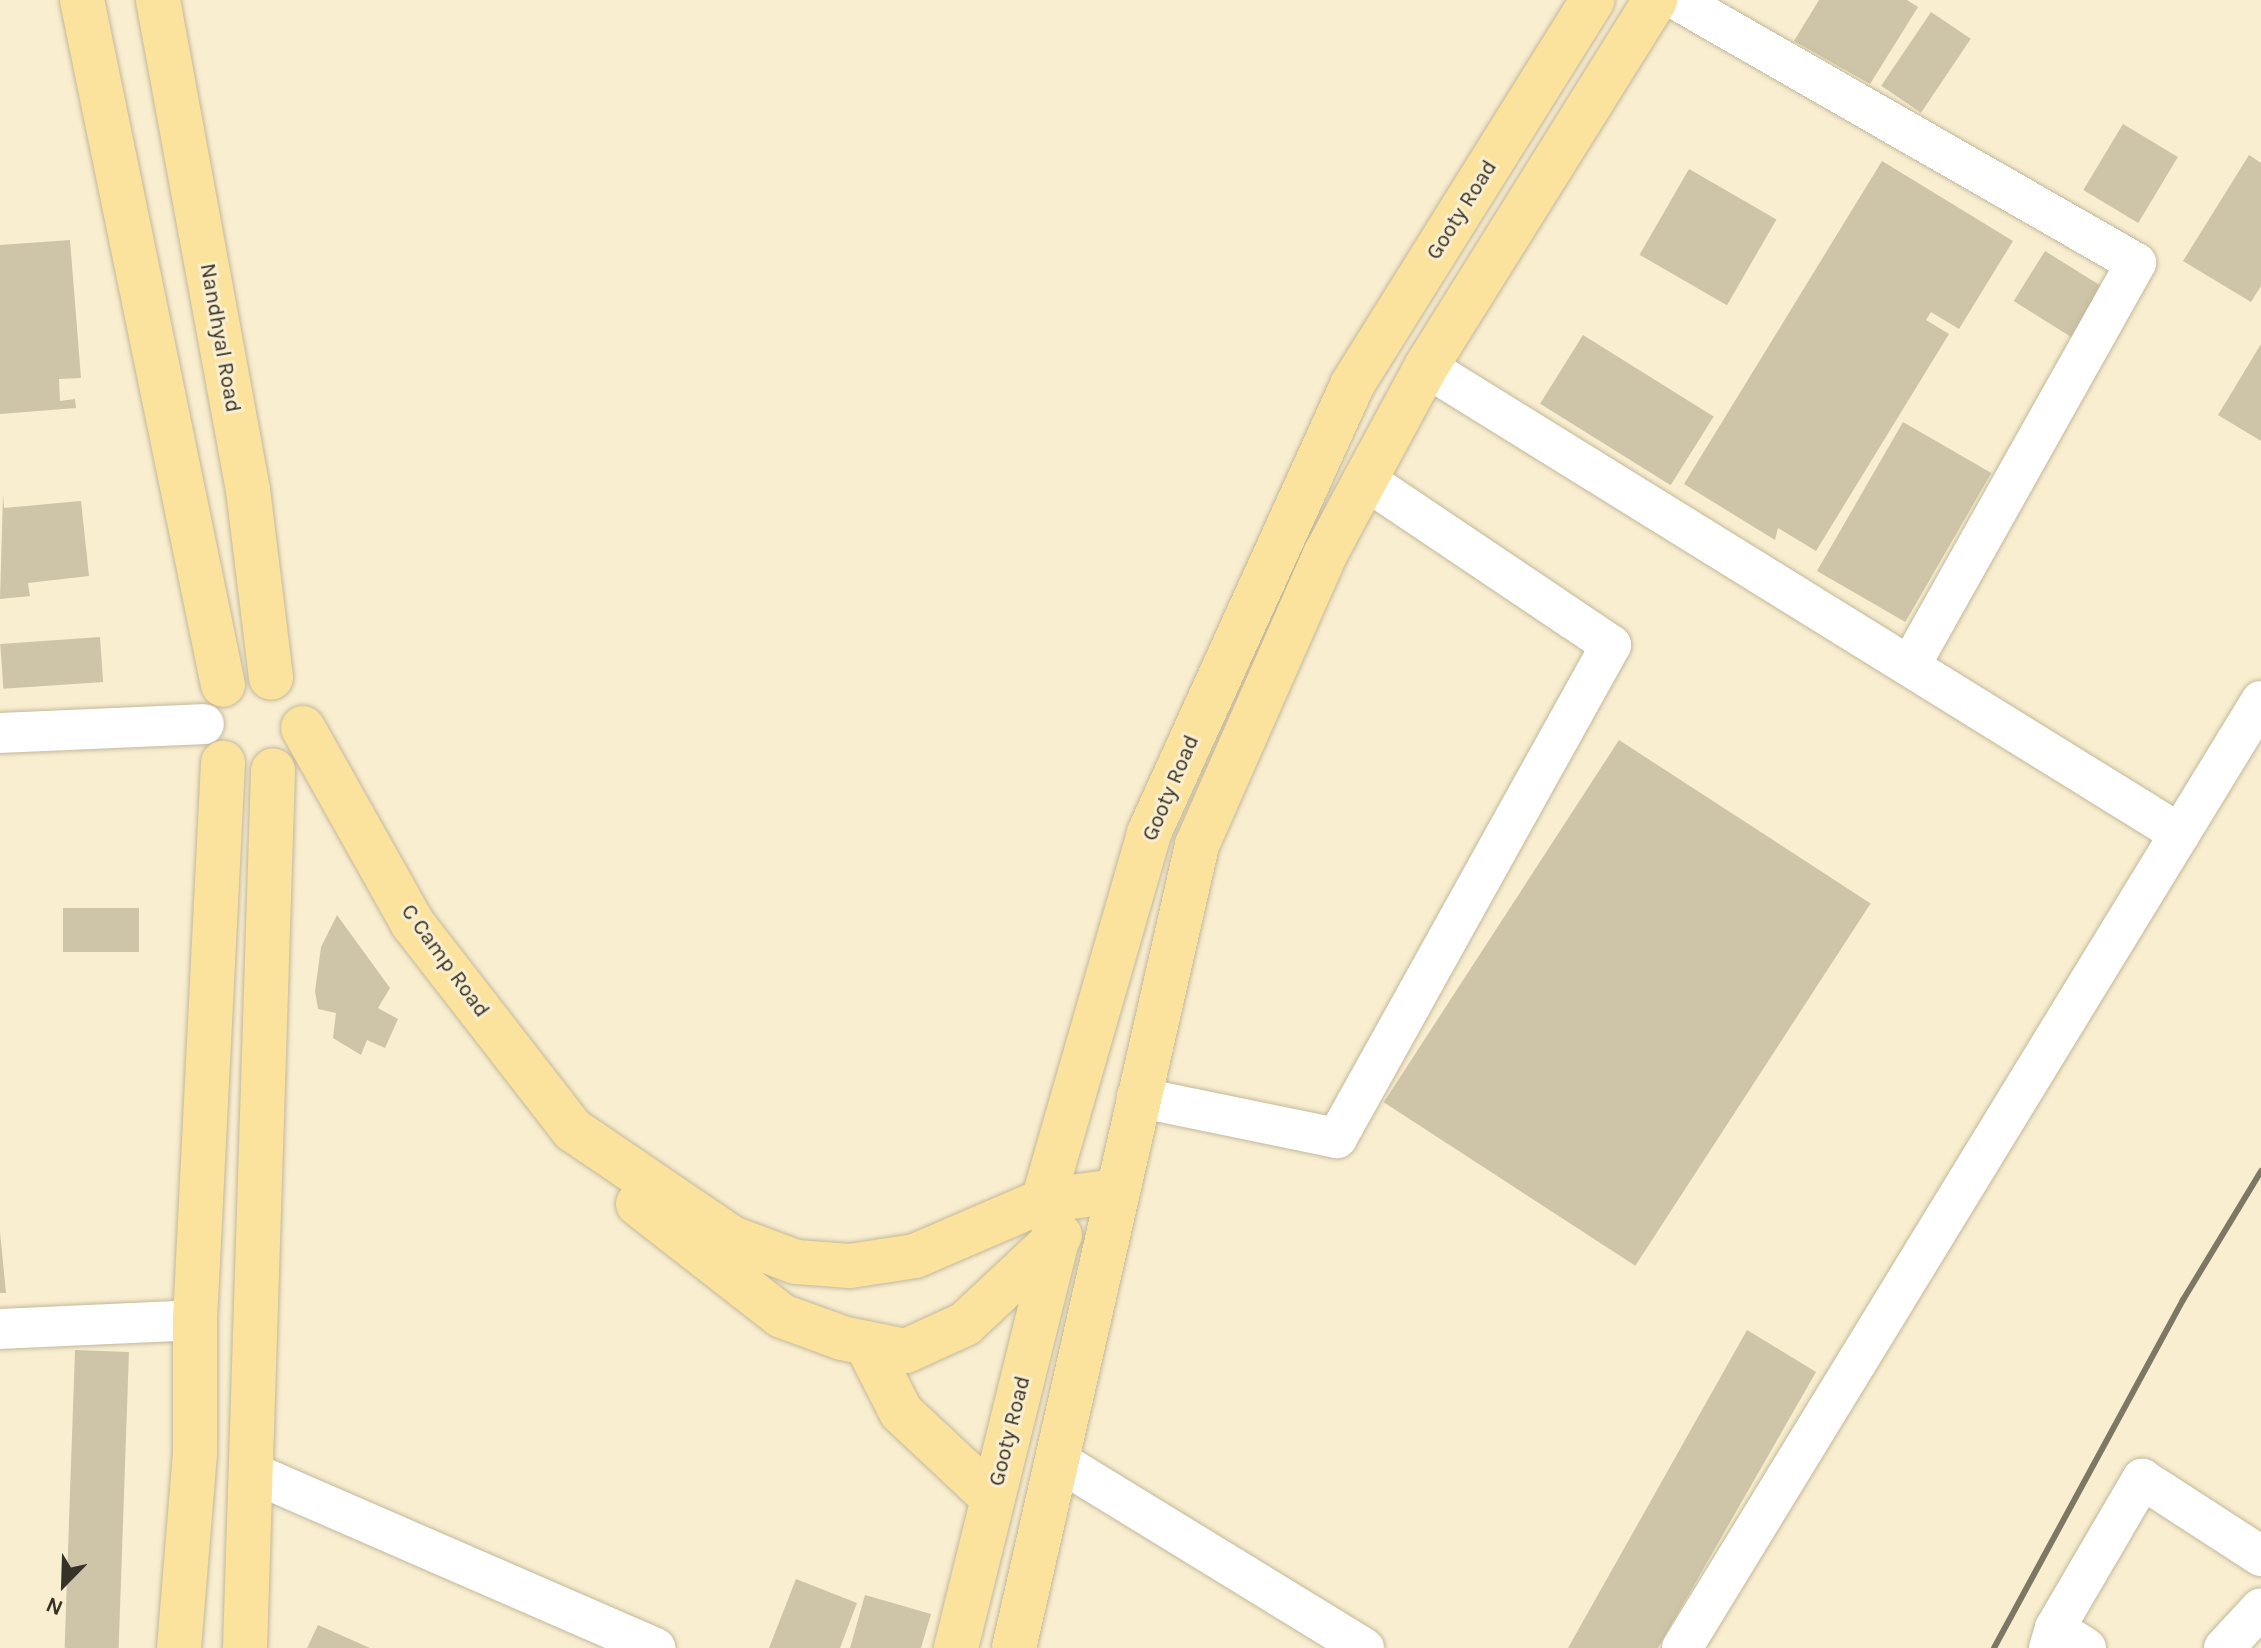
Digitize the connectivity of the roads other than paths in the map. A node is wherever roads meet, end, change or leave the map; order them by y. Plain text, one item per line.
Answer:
1 (82, 0) edge
2 (158, 0) edge
3 (1593, 0) edge
4 (1655, 0) edge
5 (1677, 0) edge
6 (1426, 367) junction
7 (1365, 480) junction
8 (1911, 664) junction
9 (271, 678) junction
10 (223, 685) junction
11 (2261, 701) edge
12 (204, 724) junction
13 (303, 728) junction
14 (0, 733) edge
15 (223, 763) junction
16 (273, 770) junction
17 (2180, 834) junction
18 (1137, 1097) junction
19 (585, 1138) junction
20 (1115, 1191) junction
21 (1050, 1218) junction
22 (195, 1320) junction
23 (0, 1329) edge
24 (866, 1343) junction
25 (1057, 1460) junction
26 (253, 1473) junction
27 (993, 1498) junction
28 (2256, 1541) edge
29 (2261, 1608) edge
30 (2063, 1641) edge
31 (179, 1648) edge
32 (245, 1648) edge
33 (656, 1648) edge
34 (956, 1648) edge
35 (1014, 1648) edge
36 (1364, 1648) edge
37 (1682, 1648) edge
38 (2224, 1648) edge

1 - 10 main road
2 - 9 main road, Nandhyal Road
3 - 21 main road, Gooty Road
4 - 6 main road, Gooty Road
5 - 8 street
6 - 7 main road, Gooty Road
6 - 8 street
7 - 18 main road, Gooty Road
7 - 18 street
8 - 17 street
9 - 10 main road
9 - 13 main road
10 - 12 main road
11 - 17 street
12 - 14 street
12 - 15 main road
13 - 16 main road
13 - 19 main road, C Camp Road
15 - 16 main road
15 - 22 main road
16 - 26 main road
17 - 37 street
18 - 20 main road, Gooty Road
19 - 21 main road
19 - 24 main road
20 - 21 main road
20 - 25 main road, Gooty Road
21 - 24 main road
21 - 27 main road, Gooty Road
22 - 23 street
22 - 31 main road
24 - 27 main road
25 - 35 main road, Gooty Road
25 - 36 street
26 - 32 main road
26 - 33 street
27 - 34 main road, Gooty Road
28 - 30 street
29 - 38 street

